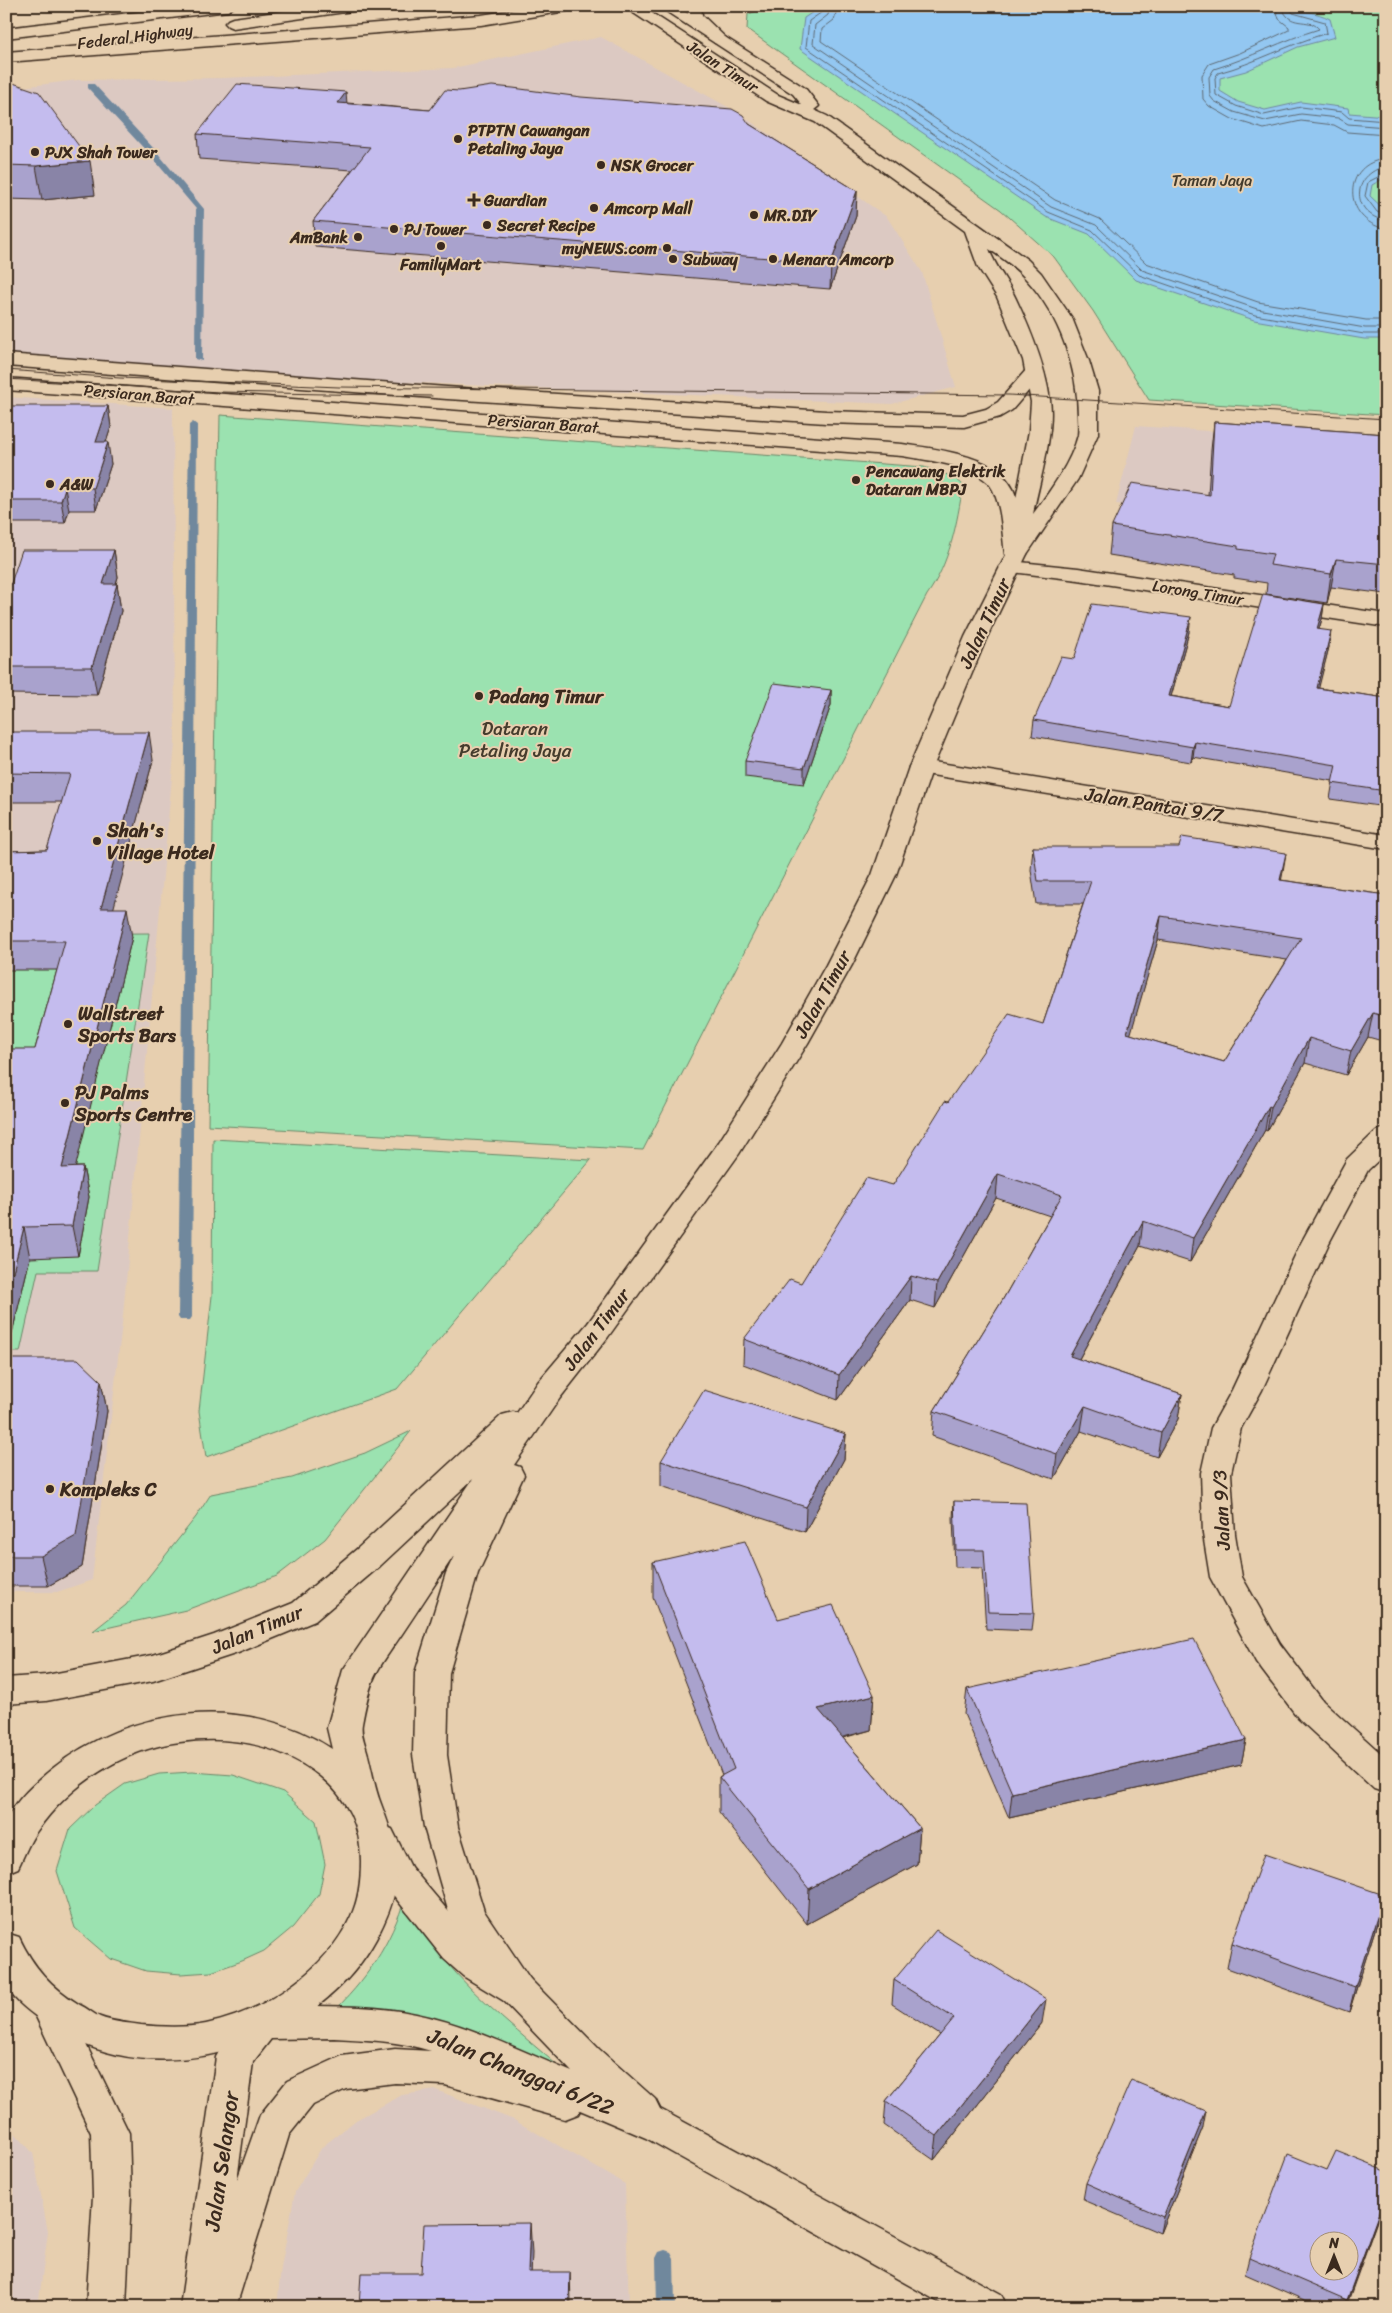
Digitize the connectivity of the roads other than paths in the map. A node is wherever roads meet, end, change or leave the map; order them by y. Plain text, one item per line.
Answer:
1 (228, 6) edge
2 (352, 6) edge
3 (567, 6) edge
4 (630, 6) edge
5 (665, 6) edge
6 (693, 6) edge
7 (42, 14) dead end
8 (6, 20) edge
9 (6, 33) edge
10 (720, 40) junction
11 (6, 52) edge
12 (6, 57) edge
13 (821, 119) junction
14 (973, 229) junction
15 (6, 360) edge
16 (1034, 373) junction
17 (6, 384) edge
18 (1013, 560) junction
19 (1386, 621) edge
20 (921, 767) junction
21 (1386, 842) edge
22 (1386, 1137) edge
23 (549, 1390) junction
24 (6, 1691) edge
25 (1386, 1779) edge
26 (370, 1816) junction
27 (6, 1858) edge
28 (6, 1948) edge
29 (517, 1990) junction
30 (49, 2006) junction
31 (261, 2023) junction
32 (659, 2126) junction
33 (106, 2307) edge
34 (200, 2307) edge
35 (216, 2307) edge
36 (987, 2307) edge

1 - 9 main road, Federal Highway
2 - 11 main road, Federal Highway
3 - 12 main road
4 - 13 main road, Jalan Timur
5 - 10 main road, Jalan Timur
6 - 10 main road
7 - 8 main road
10 - 13 main road, Jalan Timur
13 - 14 main road, Jalan Timur
14 - 16 main road, Jalan Timur
14 - 18 main road, Jalan Timur
15 - 16 main road, Persiaran Barat
16 - 18 main road, Jalan Timur
17 - 18 main road, Persiaran Barat
18 - 19 main road, Lorong Timur
18 - 20 main road, Jalan Timur
20 - 21 main road, Jalan Pantai 9/7
20 - 23 main road, Jalan Timur
22 - 25 main road, Jalan 9/3
23 - 24 main road, Jalan Timur
23 - 26 main road, Jalan Timur
23 - 29 main road
26 - 27 main road
26 - 29 main road, Jalan Changgai 6/22
26 - 31 main road
28 - 30 main road
29 - 32 main road, Jalan Changgai 6/22
30 - 31 main road
30 - 33 main road
31 - 32 main road, Jalan Changgai 6/22
31 - 34 main road, Jalan Selangor
32 - 35 main road
32 - 36 main road, Jalan Changgai 6/22

